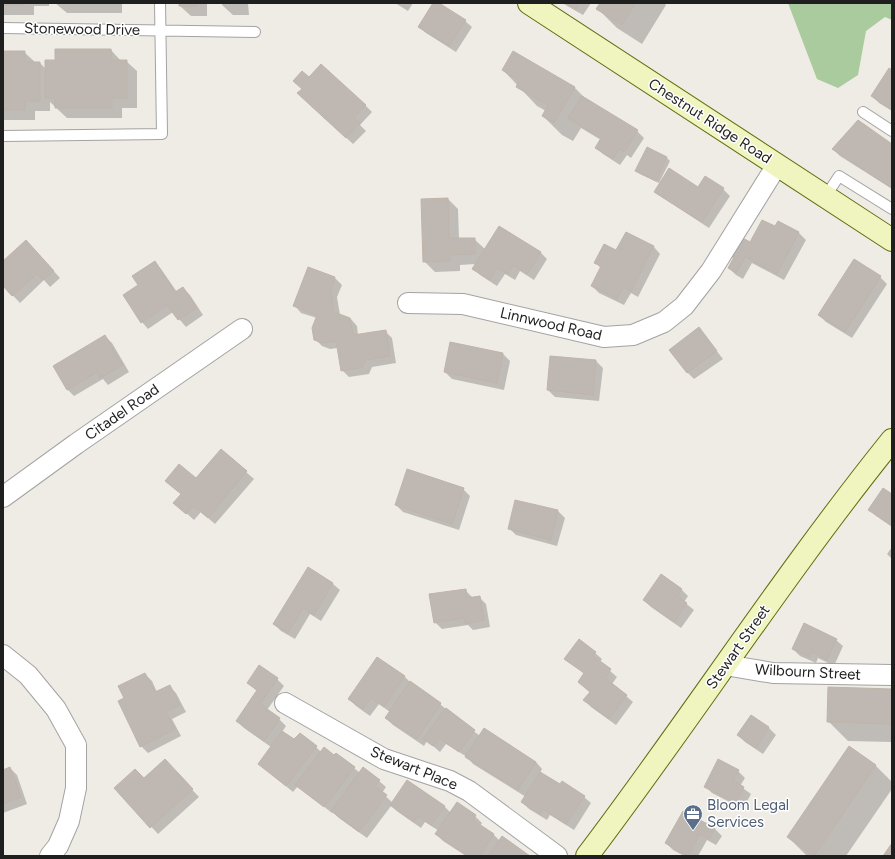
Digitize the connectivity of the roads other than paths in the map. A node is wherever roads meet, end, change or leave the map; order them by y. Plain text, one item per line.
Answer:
1 (160, 3) edge
2 (528, 3) edge
3 (3, 28) edge
4 (161, 30) junction
5 (255, 32) dead end
6 (863, 112) dead end
7 (892, 131) edge
8 (3, 136) edge
9 (777, 165) junction
10 (826, 196) junction
11 (892, 209) edge
12 (892, 240) edge
13 (408, 303) dead end
14 (242, 329) dead end
15 (892, 440) edge
16 (3, 497) edge
17 (3, 655) edge
18 (725, 665) junction
19 (892, 675) edge
20 (285, 703) dead end
21 (594, 854) edge
22 (50, 856) edge
23 (557, 856) edge

1 - 4 lane, Stonewood Drive
2 - 9 street, Chestnut Ridge Road
3 - 4 lane, Stonewood Drive
4 - 5 lane, Stonewood Drive
4 - 8 lane, Stonewood Drive
6 - 7 lane
9 - 10 street, Chestnut Ridge Road
9 - 13 street, Linnwood Road
10 - 11 lane
10 - 12 street, Chestnut Ridge Road
14 - 16 street, Citadel Road
15 - 18 street, Stewart Street
17 - 22 street
18 - 19 street, Wilbourn Street
18 - 21 street, Stewart Street
20 - 23 street, Stewart Place

